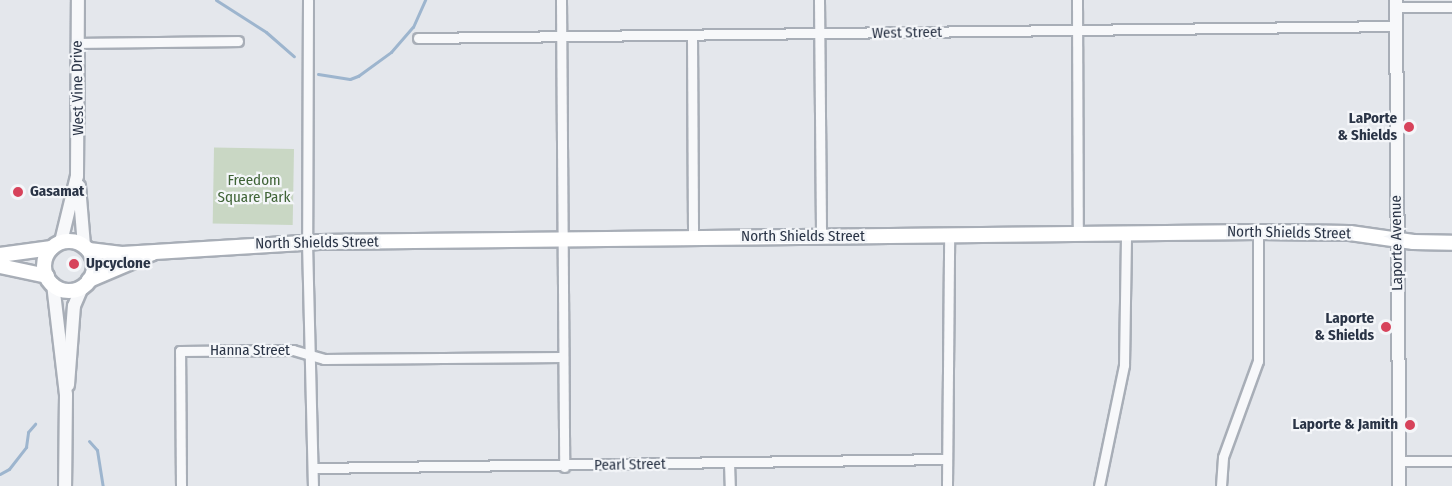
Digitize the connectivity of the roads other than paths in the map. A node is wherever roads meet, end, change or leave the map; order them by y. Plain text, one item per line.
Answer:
1 (78, 0) edge
2 (308, 0) edge
3 (561, 0) edge
4 (819, 0) edge
5 (1077, 0) edge
6 (1396, 3) edge
7 (1452, 7) edge
8 (1396, 26) junction
9 (1077, 30) junction
10 (819, 35) junction
11 (692, 36) junction
12 (418, 38) dead end
13 (561, 38) junction
14 (238, 41) dead end
15 (78, 43) junction
16 (77, 176) junction
17 (1258, 232) junction
18 (1126, 233) junction
19 (1078, 234) junction
20 (949, 236) junction
21 (821, 237) junction
22 (693, 238) junction
23 (562, 239) junction
24 (1397, 239) junction
25 (307, 242) junction
26 (1452, 243) edge
27 (56, 245) junction
28 (86, 248) junction
29 (154, 252) junction
30 (0, 255) edge
31 (0, 266) edge
32 (50, 280) junction
33 (86, 284) junction
34 (311, 355) junction
35 (562, 357) junction
36 (66, 395) junction
37 (947, 459) junction
38 (1452, 460) edge
39 (1399, 461) junction
40 (729, 463) junction
41 (564, 466) junction
42 (313, 468) junction
43 (65, 486) edge
44 (181, 486) edge
45 (313, 486) edge
46 (730, 486) edge
47 (947, 486) edge
48 (1099, 486) edge
49 (1221, 486) edge
50 (1399, 486) edge

1 - 15 street, West Vine Drive
2 - 25 street
3 - 13 street
4 - 10 street
5 - 9 street
6 - 7 street
6 - 8 street, Laporte Avenue
8 - 9 street, West Street
8 - 24 street, Laporte Avenue
9 - 10 street, West Street
9 - 19 street
10 - 11 street, West Street
10 - 21 street
11 - 13 street, West Street
11 - 22 street
12 - 13 street, West Street
13 - 23 street
14 - 15 street
15 - 16 street, West Vine Drive
16 - 27 street, West Vine Drive
16 - 28 street, West Vine Drive
17 - 18 main road, North Shields Street
17 - 24 main road, North Shields Street
17 - 49 street
18 - 19 main road, North Shields Street
18 - 48 street
19 - 20 main road, North Shields Street
20 - 21 main road, North Shields Street
20 - 37 street
21 - 22 main road, North Shields Street
22 - 23 main road, North Shields Street
23 - 25 main road, North Shields Street
23 - 35 street
24 - 26 main road, North Shields Street
24 - 39 street, Laporte Avenue
25 - 29 main road, North Shields Street
25 - 34 street
27 - 28 main road
27 - 30 main road
27 - 32 main road
28 - 29 main road, North Shields Street
28 - 33 main road
29 - 33 main road, North Shields Street
31 - 32 main road
32 - 33 main road
32 - 36 street
33 - 36 street
34 - 35 street, Hanna Street
34 - 42 street
34 - 44 street, Hanna Street
35 - 41 street
36 - 43 street
37 - 40 street, Pearl Street
37 - 47 street
38 - 39 street
39 - 50 street, Laporte Avenue
40 - 41 street, Pearl Street
40 - 46 street
41 - 42 street, Pearl Street
42 - 45 street

